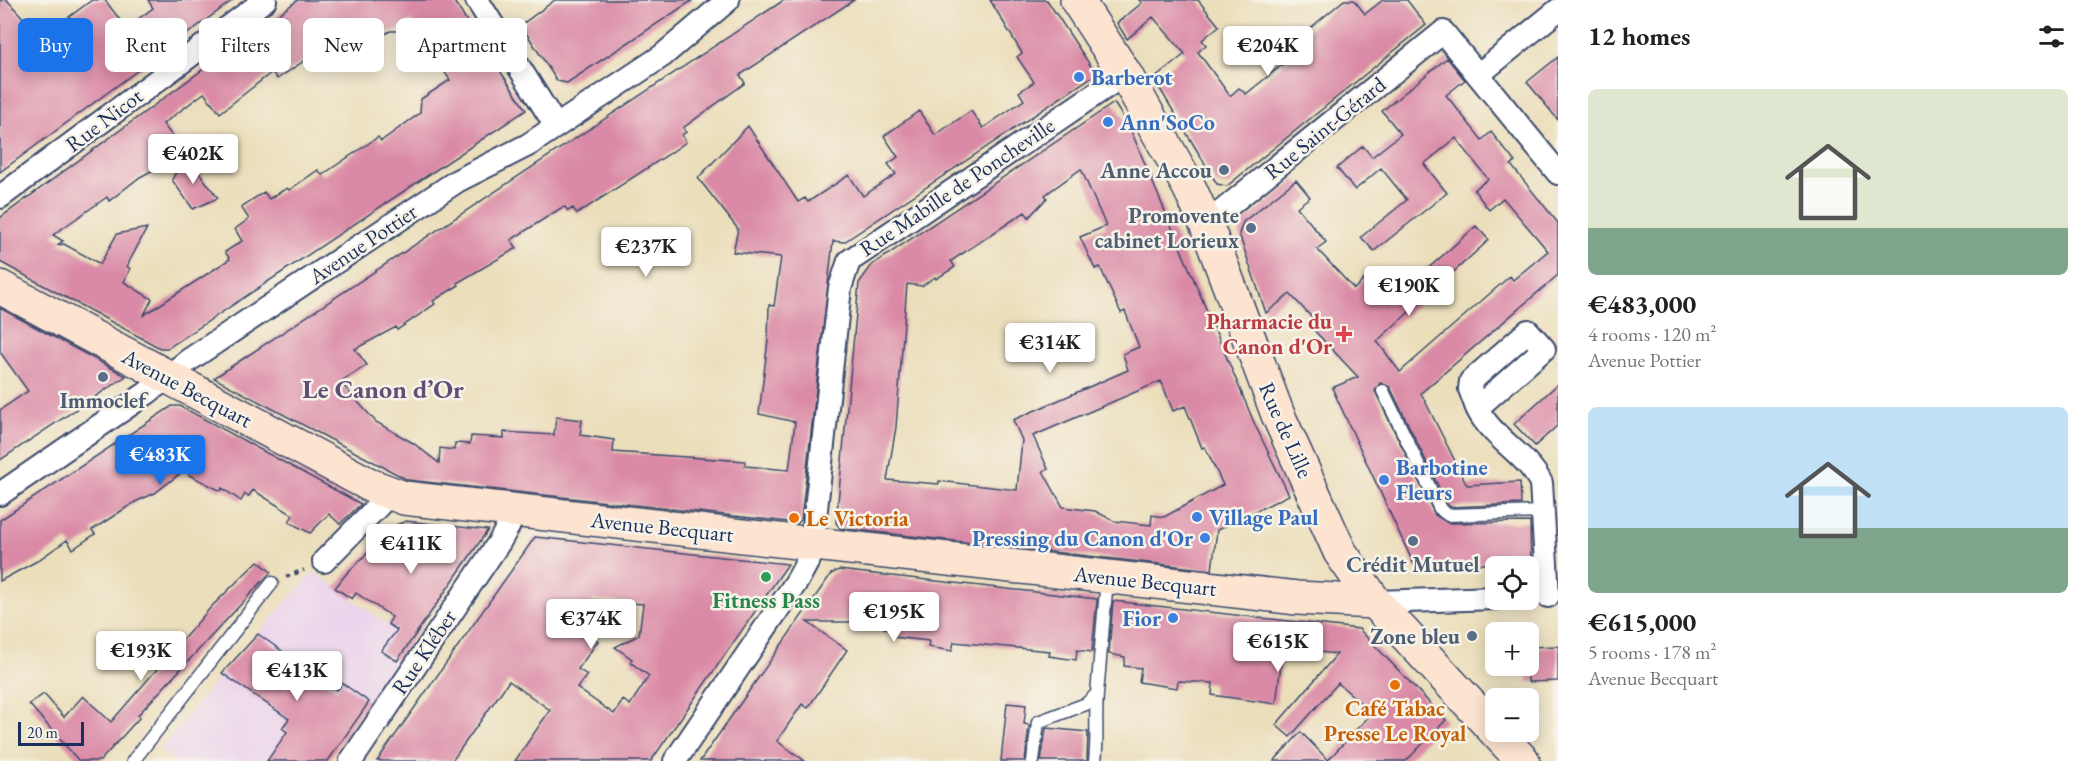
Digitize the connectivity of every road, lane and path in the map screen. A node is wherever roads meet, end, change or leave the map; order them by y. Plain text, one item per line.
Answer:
1 (265, 0) edge
2 (477, 0) edge
3 (728, 0) edge
4 (1077, 0) edge
5 (1558, 9) edge
6 (1125, 74) junction
7 (1478, 75) junction
8 (556, 126) junction
9 (1558, 173) edge
10 (0, 197) edge
11 (1206, 224) junction
12 (0, 286) edge
13 (168, 376) junction
14 (1383, 391) dead end
15 (1477, 408) dead end
16 (0, 494) edge
17 (390, 494) junction
18 (511, 511) junction
19 (1544, 512) junction
20 (813, 544) junction
21 (324, 561) joint
22 (1107, 577) junction
23 (272, 582) joint
24 (1545, 596) edge
25 (1485, 598) edge
26 (1375, 602) junction
27 (1097, 694) junction
28 (1485, 720) edge
29 (1505, 742) edge
30 (133, 761) edge
31 (351, 761) edge
32 (675, 761) edge
33 (1033, 761) edge
34 (1095, 761) edge
35 (1523, 761) edge

1 - 10 street, Rue Nicot
2 - 8 street
3 - 8 street, Avenue Pottier
4 - 6 street, Rue de Lille
5 - 7 street
6 - 11 street, Rue de Lille
6 - 20 street, Rue Mabille de Poncheville
7 - 9 street
7 - 11 street, Rue Saint-Gérard
8 - 13 street, Avenue Pottier
11 - 26 street, Rue de Lille
12 - 13 street, Avenue Becquart
13 - 16 street, Avenue Pottier
13 - 17 street, Avenue Becquart
14 - 19 lane
15 - 19 street
17 - 18 street, Avenue Becquart
17 - 21 street
18 - 20 street, Avenue Becquart
18 - 31 street, Rue Kléber
19 - 24 street
20 - 22 street, Avenue Becquart
20 - 32 street, Rue Mabille de Poncheville
21 - 23 path
22 - 26 street, Avenue Becquart
22 - 27 lane
23 - 30 lane
25 - 26 street
26 - 28 street, Rue de Lille
27 - 33 lane
27 - 34 lane
29 - 35 street, Rue de Lille

